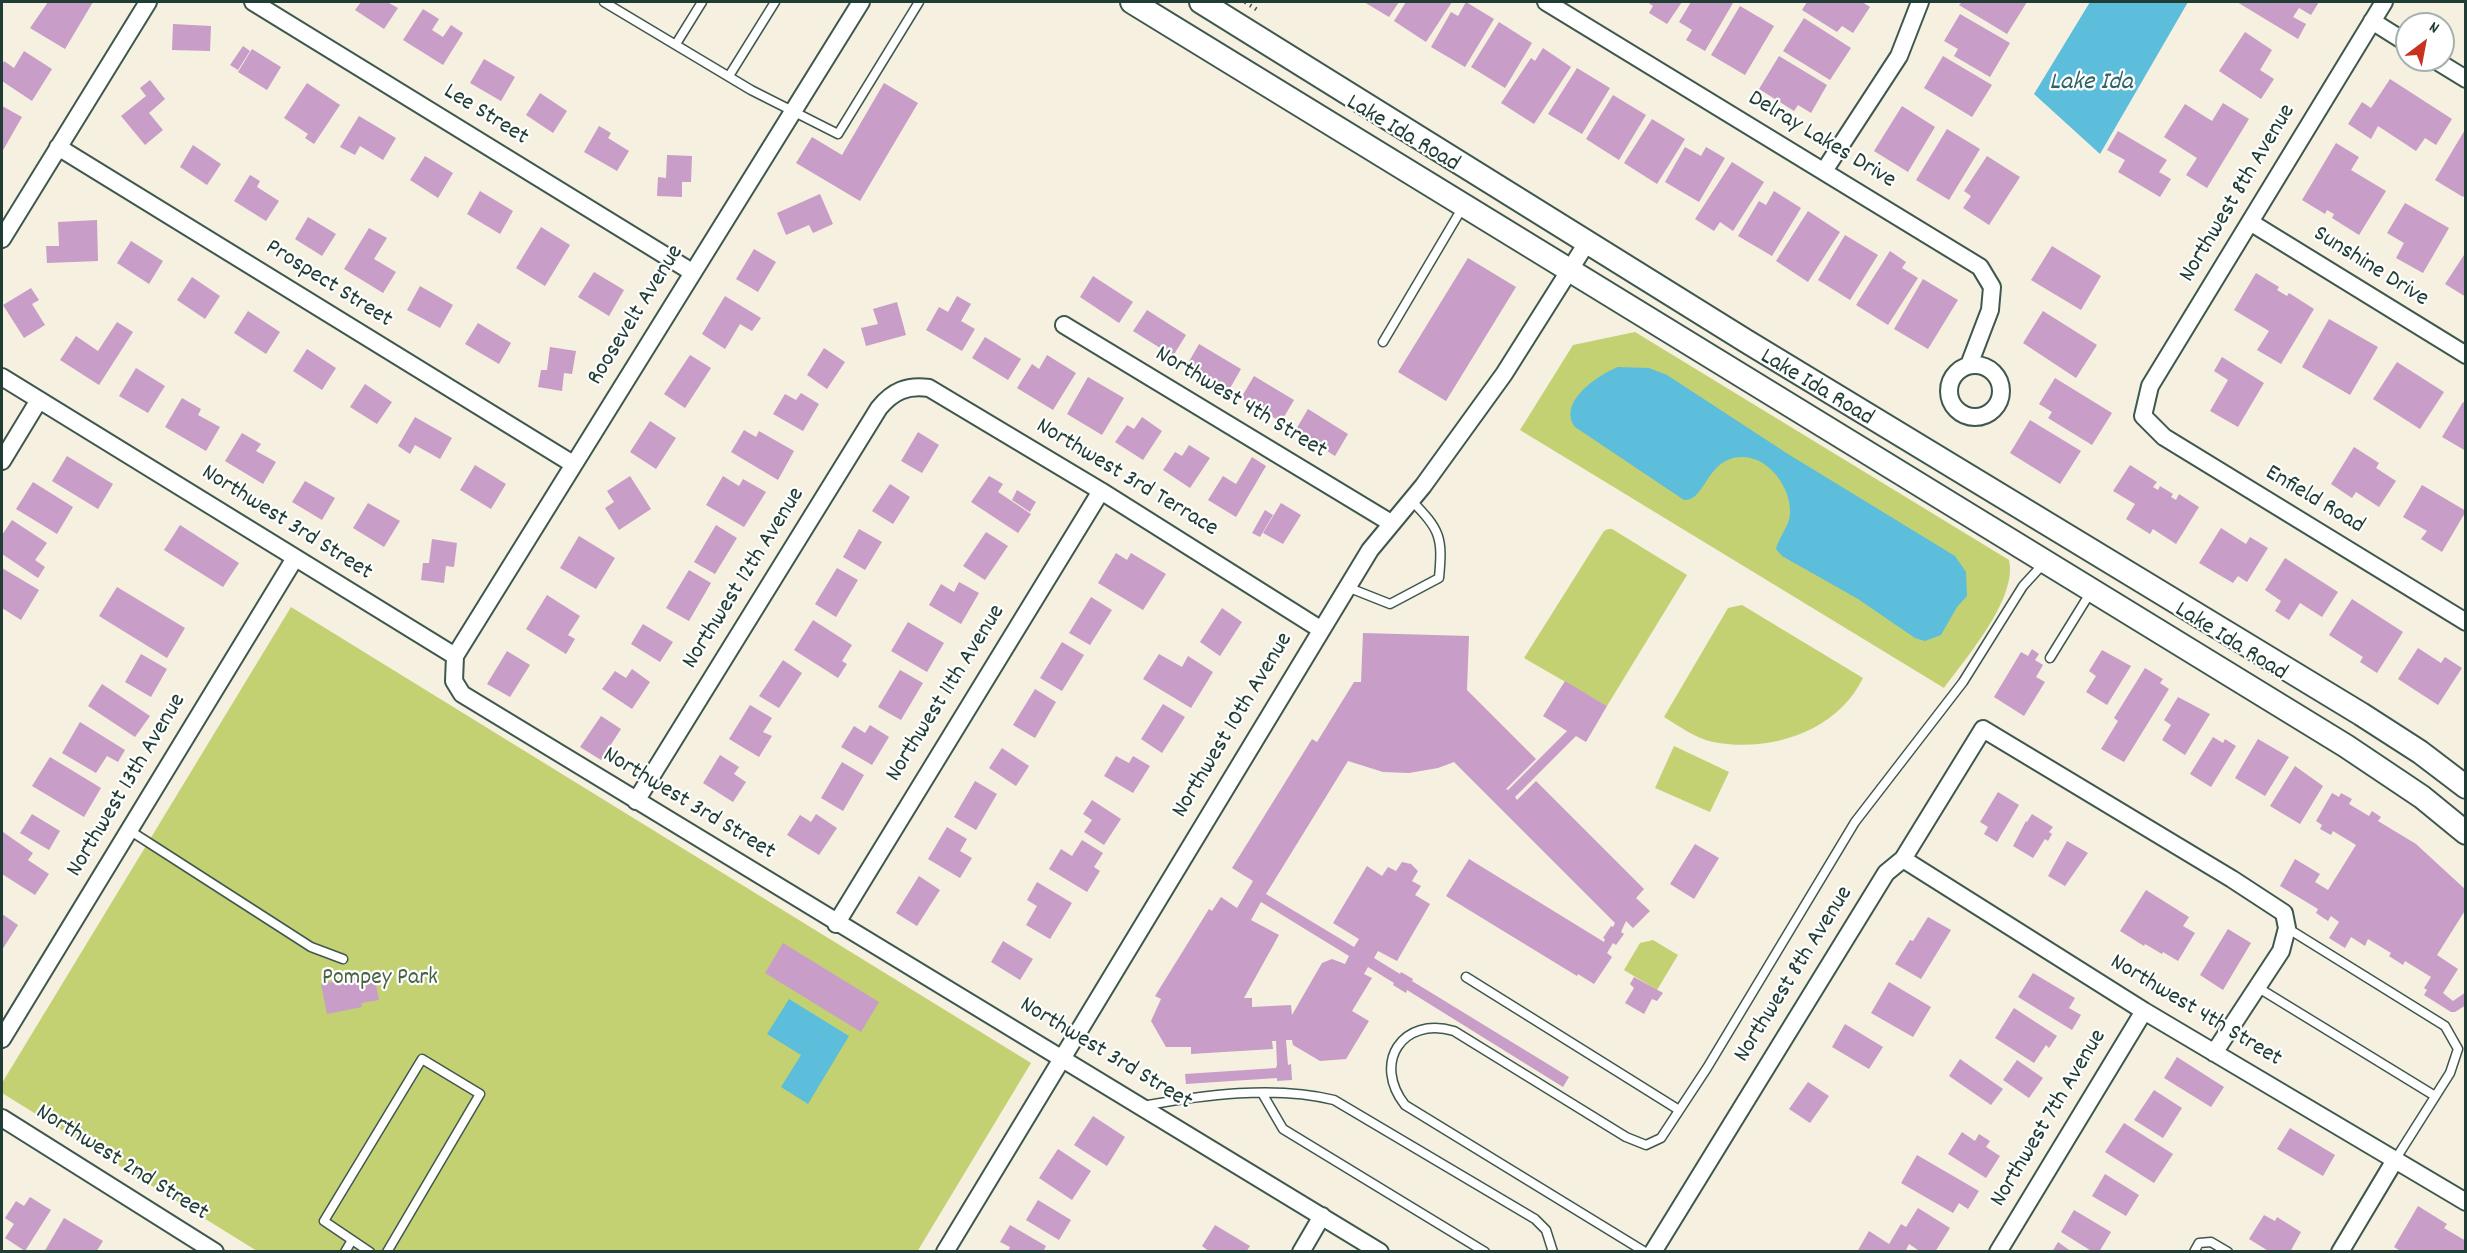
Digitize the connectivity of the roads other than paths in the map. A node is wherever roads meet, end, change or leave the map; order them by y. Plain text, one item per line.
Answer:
1 (148, 2) edge
2 (253, 2) edge
3 (604, 2) edge
4 (702, 2) edge
5 (775, 2) edge
6 (861, 2) edge
7 (919, 2) edge
8 (1132, 2) edge
9 (1201, 2) edge
10 (1546, 2) edge
11 (1920, 2) edge
12 (2384, 2) edge
13 (2372, 21) junction
14 (2395, 35) edge
15 (676, 44) junction
16 (729, 76) junction
17 (792, 111) junction
18 (58, 147) junction
19 (1824, 171) junction
20 (1464, 205) junction
21 (2250, 222) junction
22 (2, 239) edge
23 (1588, 242) junction
24 (1570, 271) junction
25 (692, 272) junction
26 (1064, 325) dead end
27 (1383, 342) dead end
28 (2466, 355) edge
29 (1969, 365) dead end
30 (2, 377) edge
31 (901, 389) joint
32 (39, 400) junction
33 (2143, 416) joint
34 (2, 461) edge
35 (573, 464) junction
36 (1101, 491) junction
37 (1411, 500) junction
38 (1391, 523) junction
39 (295, 558) junction
40 (2107, 558) junction
41 (2046, 562) junction
42 (1347, 587) junction
43 (2092, 590) junction
44 (2466, 622) edge
45 (1320, 629) junction
46 (455, 656) junction
47 (2050, 658) dead end
48 (2396, 737) junction
49 (2377, 765) junction
50 (2466, 787) edge
51 (636, 801) junction
52 (129, 830) junction
53 (2466, 832) edge
54 (1903, 859) junction
55 (836, 924) junction
56 (2287, 928) junction
57 (344, 959) dead end
58 (1466, 977) dead end
59 (2257, 987) junction
60 (2144, 1011) junction
61 (2, 1039) edge
62 (2214, 1053) junction
63 (1063, 1057) junction
64 (1262, 1093) junction
65 (2435, 1096) junction
66 (1143, 1106) junction
67 (1679, 1110) junction
68 (2, 1118) edge
69 (2395, 1160) junction
70 (2466, 1202) edge
71 (1322, 1216) junction
72 (352, 1240) junction
73 (215, 1251) edge
74 (345, 1251) edge
75 (370, 1251) edge
76 (387, 1251) edge
77 (945, 1251) edge
78 (1301, 1251) edge
79 (1380, 1251) edge
80 (1485, 1251) edge
81 (1553, 1251) edge
82 (1646, 1251) edge
83 (1653, 1251) edge
84 (1998, 1251) edge
85 (2194, 1251) edge
86 (2228, 1251) edge
87 (2340, 1251) edge

1 - 18 street
2 - 25 street, Lee Street
3 - 15 lane
4 - 15 lane
5 - 16 lane
6 - 17 street, Roosevelt Avenue
7 - 17 lane
8 - 20 street, Lake Ida Road
9 - 23 street, Lake Ida Road
10 - 19 street, Delray Lakes Drive
11 - 19 street
12 - 13 street, Northwest 8th Avenue
13 - 14 street
13 - 21 street, Northwest 8th Avenue
15 - 16 lane
16 - 17 lane
17 - 25 street, Roosevelt Avenue
18 - 22 street
18 - 35 street, Prospect Street
19 - 29 street, Delray Lakes Drive
20 - 24 street, Lake Ida Road
20 - 27 lane
21 - 28 street, Sunshine Drive
21 - 33 street, Northwest 8th Avenue
23 - 24 street, Northwest 10th Avenue
23 - 40 street, Lake Ida Road
24 - 37 street, Northwest 10th Avenue
24 - 41 street, Lake Ida Road
25 - 35 street, Roosevelt Avenue
26 - 38 street, Northwest 4th Street
30 - 32 street, Northwest 3rd Street
31 - 36 street, Northwest 3rd Terrace
31 - 51 street, Northwest 12th Avenue
32 - 34 street
32 - 39 street, Northwest 3rd Street
33 - 44 street, Enfield Road
35 - 46 street, Roosevelt Avenue
36 - 45 street, Northwest 3rd Terrace
36 - 55 street, Northwest 11th Avenue
37 - 38 street, Northwest 10th Avenue
37 - 42 lane
38 - 42 street, Northwest 10th Avenue
39 - 46 street, Northwest 3rd Street
39 - 52 street, Northwest 13th Avenue
40 - 41 street
40 - 48 street, Lake Ida Road
41 - 43 street, Lake Ida Road
41 - 67 lane
42 - 45 street, Northwest 10th Avenue
43 - 47 lane
43 - 49 street, Lake Ida Road
45 - 63 street, Northwest 10th Avenue
46 - 51 street, Northwest 3rd Street
48 - 49 street
48 - 50 street, Lake Ida Road
49 - 53 street, Lake Ida Road
51 - 55 street, Northwest 3rd Street
52 - 57 lane
52 - 61 street, Northwest 13th Avenue
54 - 56 street, Northwest 8th Avenue
54 - 60 street, Northwest 4th Street
54 - 83 street, Northwest 8th Avenue
55 - 63 street, Northwest 3rd Street
56 - 59 street
56 - 65 lane
58 - 67 lane
59 - 62 street
59 - 65 lane
60 - 62 street, Northwest 4th Street
60 - 84 street, Northwest 7th Avenue
62 - 69 street, Northwest 4th Street
63 - 66 street, Northwest 3rd Street
63 - 77 street, Northwest 10th Avenue
64 - 66 lane
64 - 80 lane
64 - 81 lane
65 - 69 lane
66 - 71 street, Northwest 3rd Street
67 - 82 lane
68 - 73 street, Northwest 2nd Street
69 - 70 street, Northwest 4th Street
69 - 87 street
71 - 78 street
71 - 79 street, Northwest 3rd Street
72 - 74 lane
72 - 75 lane
72 - 76 lane
85 - 86 lane

